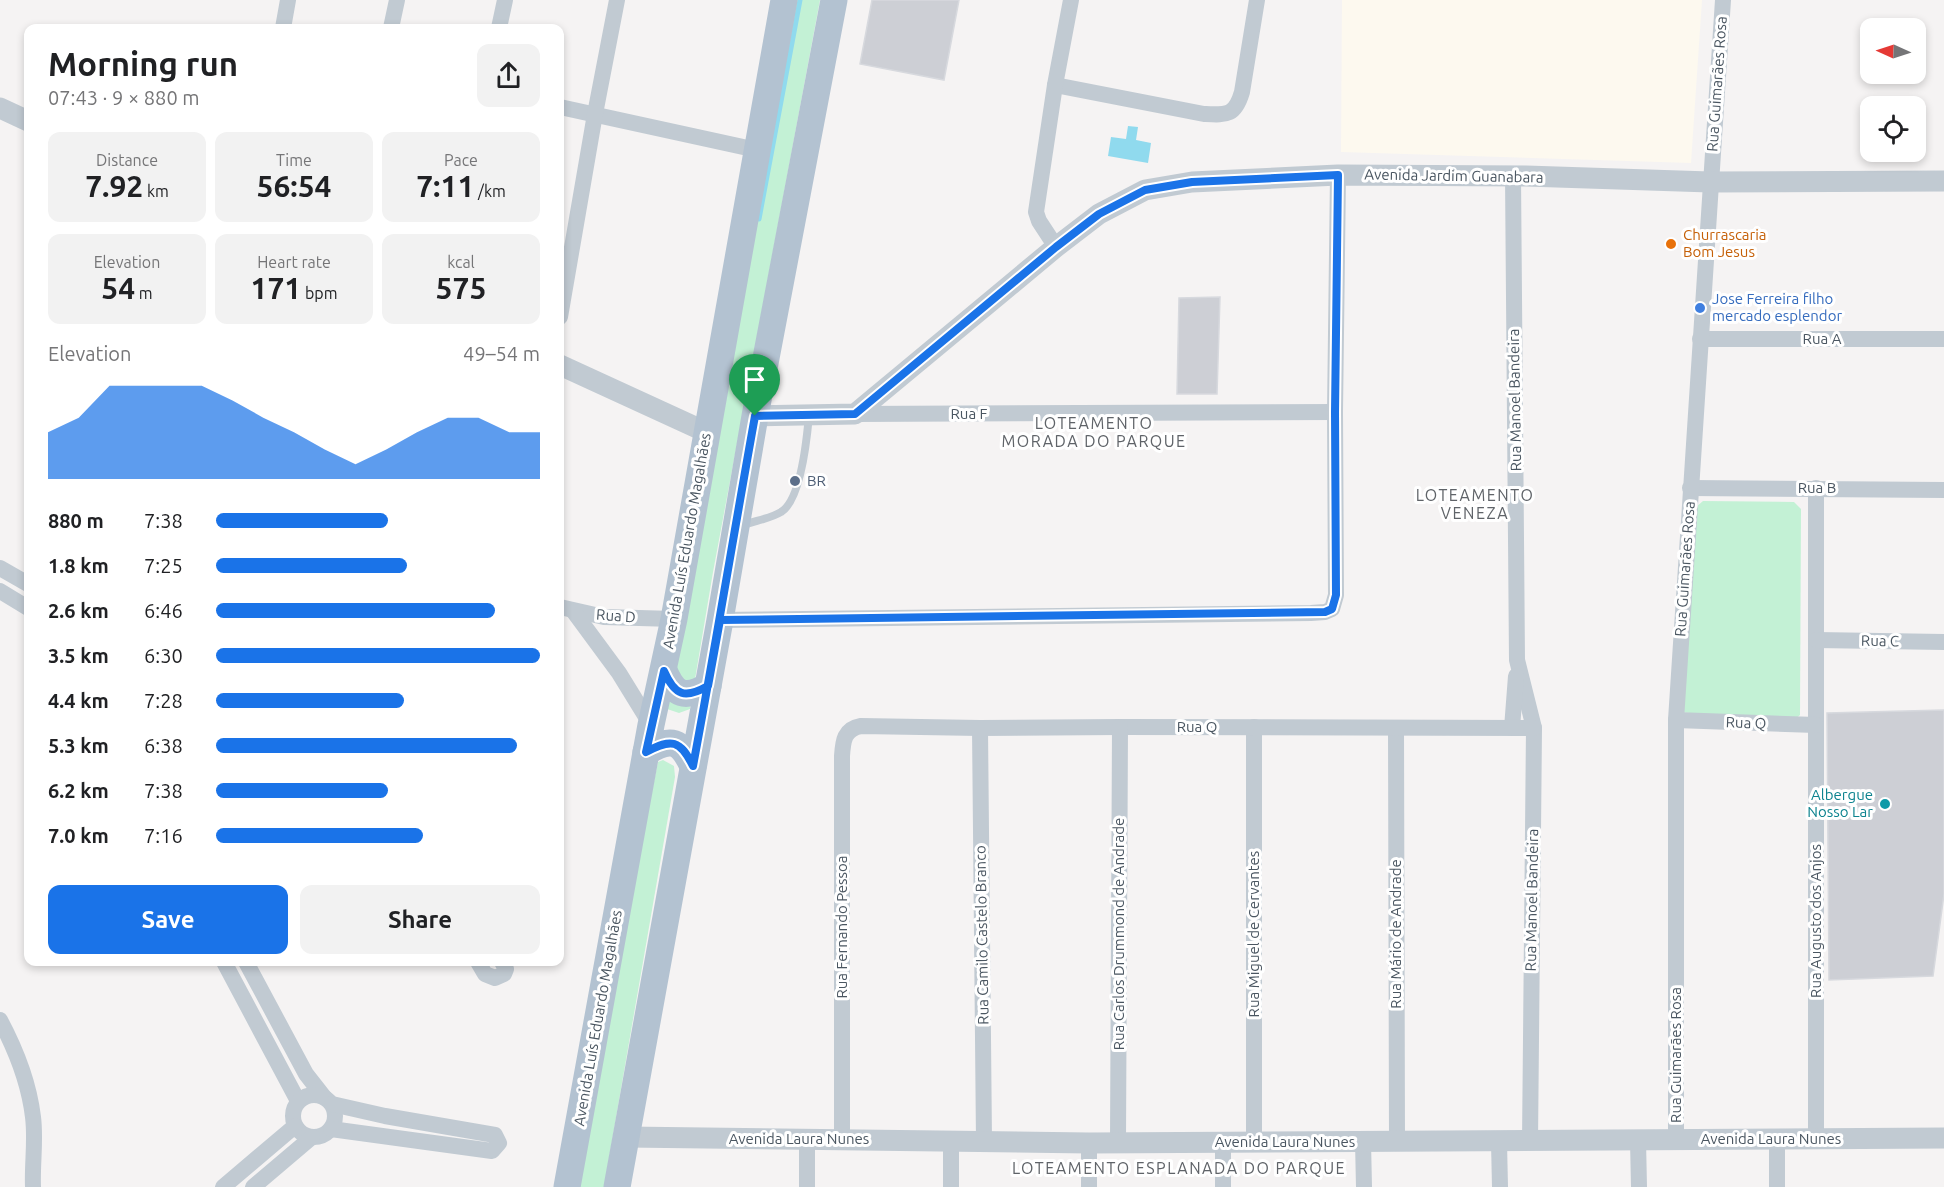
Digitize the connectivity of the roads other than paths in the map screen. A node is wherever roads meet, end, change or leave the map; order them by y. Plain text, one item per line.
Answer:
1 (288, 0) edge
2 (397, 0) edge
3 (505, 0) edge
4 (617, 0) edge
5 (784, 0) edge
6 (834, 0) edge
7 (1071, 0) edge
8 (1257, 0) edge
9 (1723, 0) edge
10 (284, 24) edge
11 (392, 24) edge
12 (500, 24) edge
13 (1055, 85) junction
14 (0, 108) edge
15 (564, 108) edge
16 (595, 114) junction
17 (24, 119) edge
18 (757, 150) junction
19 (1338, 175) junction
20 (1512, 176) junction
21 (1944, 181) edge
22 (1710, 182) junction
23 (1056, 247) junction
24 (564, 294) edge
25 (1700, 339) junction
26 (1944, 339) edge
27 (564, 367) edge
28 (1335, 412) junction
29 (855, 414) junction
30 (809, 415) junction
31 (755, 416) junction
32 (706, 432) junction
33 (1690, 488) junction
34 (1816, 488) junction
35 (1944, 490) edge
36 (735, 528) junction
37 (0, 568) edge
38 (24, 582) edge
39 (0, 591) edge
40 (24, 606) edge
41 (567, 610) edge
42 (674, 619) junction
43 (720, 620) junction
44 (1816, 640) junction
45 (1944, 642) edge
46 (1517, 660) junction
47 (664, 671) junction
48 (708, 686) junction
49 (1676, 720) junction
50 (651, 725) junction
51 (1816, 725) junction
52 (861, 726) joint
53 (1120, 727) junction
54 (1254, 727) junction
55 (980, 728) junction
56 (1396, 728) junction
57 (1512, 728) junction
58 (1534, 728) junction
59 (646, 752) junction
60 (693, 766) junction
61 (226, 966) edge
62 (248, 966) edge
63 (480, 966) edge
64 (504, 966) edge
65 (0, 1020) edge
66 (6, 1041) edge
67 (298, 1101) junction
68 (328, 1101) junction
69 (295, 1126) junction
70 (330, 1129) junction
71 (312, 1137) junction
72 (627, 1137) junction
73 (1816, 1138) junction
74 (1944, 1138) edge
75 (807, 1139) junction
76 (842, 1139) junction
77 (1676, 1139) junction
78 (1777, 1139) junction
79 (951, 1140) junction
80 (1397, 1140) junction
81 (1638, 1140) junction
82 (984, 1141) junction
83 (1118, 1141) junction
84 (1363, 1141) junction
85 (1223, 1142) junction
86 (1254, 1142) junction
87 (1499, 1142) junction
88 (1530, 1142) junction
89 (1089, 1143) junction
90 (33, 1187) edge
91 (223, 1187) edge
92 (253, 1187) edge
93 (567, 1187) edge
94 (617, 1187) edge
95 (807, 1187) edge
96 (951, 1187) edge
97 (1089, 1187) edge
98 (1223, 1187) edge
99 (1364, 1187) edge
100 (1500, 1187) edge
101 (1639, 1187) edge
102 (1777, 1187) edge

1 - 10 street
2 - 11 street
3 - 12 street
4 - 16 street
5 - 18 main road, Avenida Luís Eduardo Magalhães
6 - 31 main road
7 - 13 street
8 - 13 street
9 - 22 street, Rua Guimarães Rosa
13 - 23 street
14 - 17 street
15 - 16 street
16 - 18 street
16 - 24 street
18 - 32 main road, Avenida Luís Eduardo Magalhães
19 - 20 street, Avenida Jardim Guanabara
19 - 23 street, Avenida Jardim Guanabara
19 - 28 street
20 - 22 street, Avenida Jardim Guanabara
20 - 46 street, Rua Manoel Bandeira
21 - 22 street, Avenida Jardim Guanabara
22 - 25 street, Rua Guimarães Rosa
23 - 29 street, Avenida Jardim Guanabara
25 - 26 street, Rua A
25 - 33 street, Rua Guimarães Rosa
27 - 32 street
28 - 29 street, Rua F
28 - 43 street
29 - 30 street
30 - 31 street
30 - 36 lane
31 - 36 main road
32 - 42 main road, Avenida Luís Eduardo Magalhães
33 - 34 street, Rua B
33 - 49 street, Rua Guimarães Rosa
34 - 35 street, Rua B
34 - 44 street, Rua Augusto dos Anjos
36 - 43 main road
37 - 38 street
39 - 40 street
41 - 42 street, Rua D
41 - 50 street
42 - 47 main road, Avenida Luís Eduardo Magalhães
43 - 48 main road
44 - 45 street, Rua C
44 - 51 street, Rua Augusto dos Anjos
46 - 57 street, Rua Manoel Bandeira
46 - 58 street, Rua Manoel Bandeira
47 - 48 main road
47 - 50 main road, Avenida Luís Eduardo Magalhães
48 - 60 main road
49 - 51 street, Rua Q
49 - 77 street, Rua Guimarães Rosa
50 - 59 main road, Avenida Luís Eduardo Magalhães
51 - 73 street, Rua Augusto dos Anjos
52 - 55 street, Rua Q
52 - 76 street, Rua Fernando Pessoa
53 - 54 street, Rua Q
53 - 55 street, Rua Q
53 - 83 street, Rua Carlos Drummond de Andrade
54 - 56 street, Rua Q
54 - 86 street, Rua Miguel de Cervantes
55 - 82 street, Rua Camilo Castelo Branco
56 - 57 street, Rua Q
56 - 80 street, Rua Mário de Andrade
57 - 58 street, Rua Q
58 - 88 street, Rua Manoel Bandeira
59 - 60 main road
59 - 93 main road, Avenida Luís Eduardo Magalhães
60 - 72 main road
61 - 67 street
62 - 68 street
63 - 64 street
65 - 66 street
66 - 90 street
67 - 68 street
67 - 69 street
68 - 70 street
68 - 70 street
69 - 71 street
69 - 91 street
70 - 71 street
71 - 92 street
72 - 75 street, Avenida Laura Nunes
72 - 94 main road
73 - 74 street, Avenida Laura Nunes
73 - 78 street, Avenida Laura Nunes
75 - 76 street, Avenida Laura Nunes
75 - 95 street
76 - 79 street, Avenida Laura Nunes
77 - 78 street, Avenida Laura Nunes
77 - 81 street, Avenida Laura Nunes
78 - 102 street
79 - 82 street, Avenida Laura Nunes
79 - 96 street
80 - 84 street, Avenida Laura Nunes
80 - 87 street, Avenida Laura Nunes
81 - 88 street, Avenida Laura Nunes
81 - 101 street
82 - 89 street, Avenida Laura Nunes
83 - 85 street, Avenida Laura Nunes
83 - 89 street, Avenida Laura Nunes
84 - 86 street, Avenida Laura Nunes
84 - 99 street
85 - 86 street, Avenida Laura Nunes
85 - 98 street
87 - 88 street, Avenida Laura Nunes
87 - 100 street
89 - 97 street

